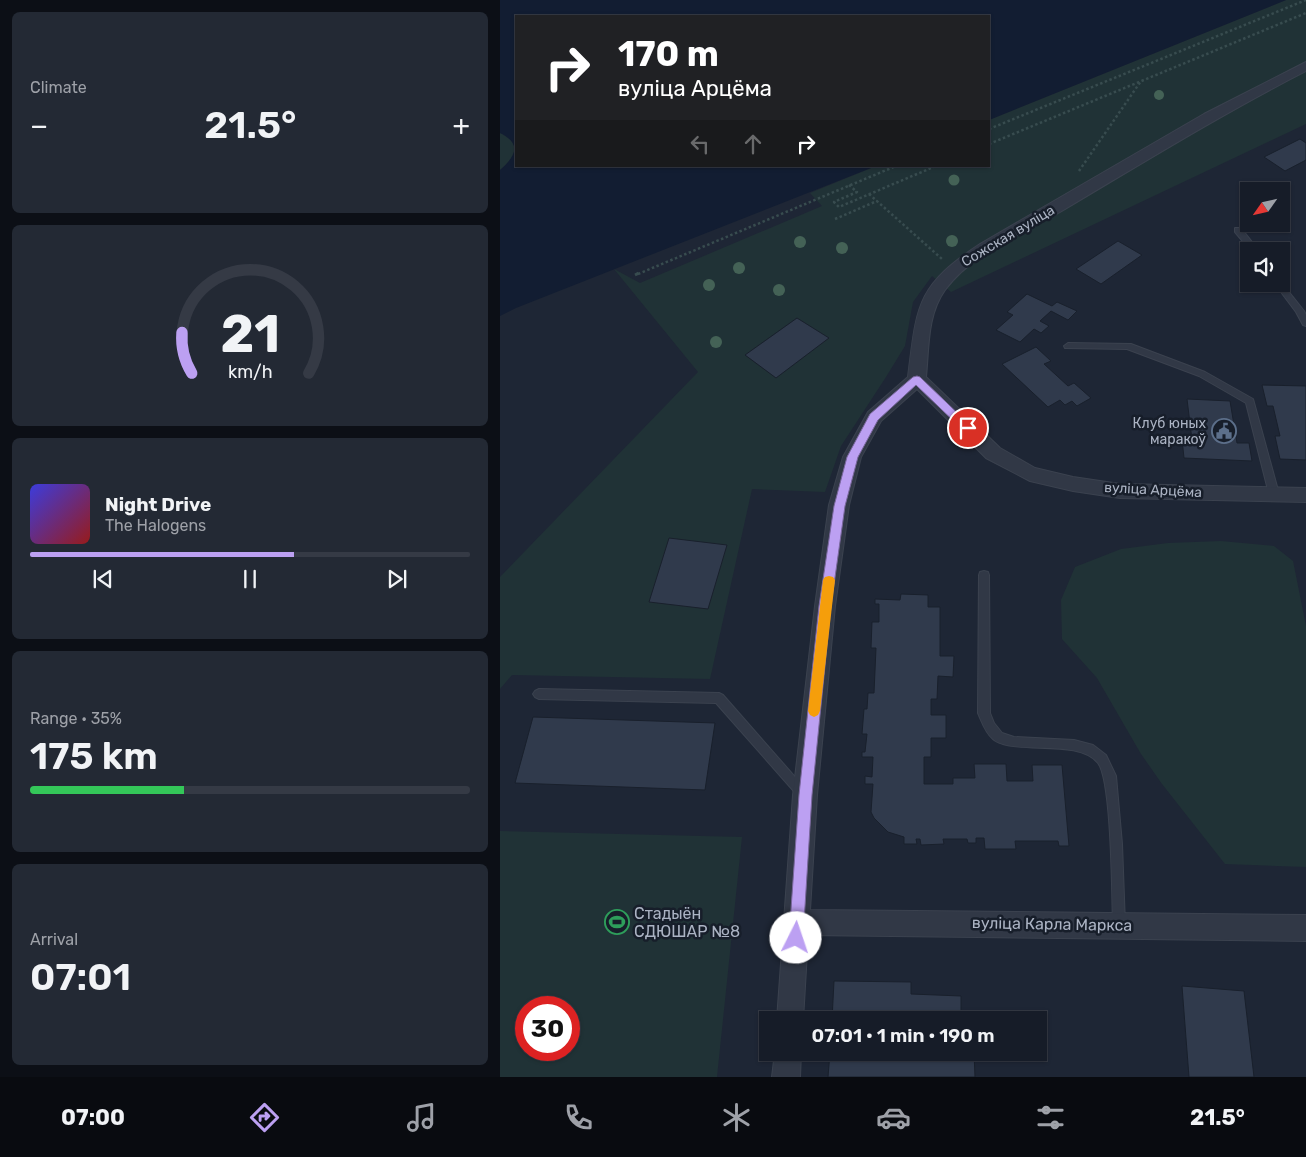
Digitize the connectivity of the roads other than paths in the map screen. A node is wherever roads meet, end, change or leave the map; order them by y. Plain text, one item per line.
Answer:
1 (1306, 66) edge
2 (1238, 230) dead end
3 (1248, 242) edge
4 (1285, 292) edge
5 (1306, 323) edge
6 (1068, 346) dead end
7 (917, 379) junction
8 (1274, 494) junction
9 (1306, 495) edge
10 (984, 575) dead end
11 (539, 694) dead end
12 (805, 795) junction
13 (797, 922) junction
14 (1119, 925) junction
15 (1306, 928) edge
16 (791, 1011) edge
17 (787, 1061) edge
18 (786, 1077) edge

1 - 7 street, Сожская вуліца
2 - 3 lane
4 - 5 lane
6 - 8 lane
7 - 8 street, вуліца Арцёма
7 - 12 street
8 - 9 street, вуліца Арцёма
10 - 14 lane
11 - 12 lane
12 - 13 street
13 - 14 street, вуліца Карла Маркса
13 - 16 street
14 - 15 street, вуліца Карла Маркса
17 - 18 street

